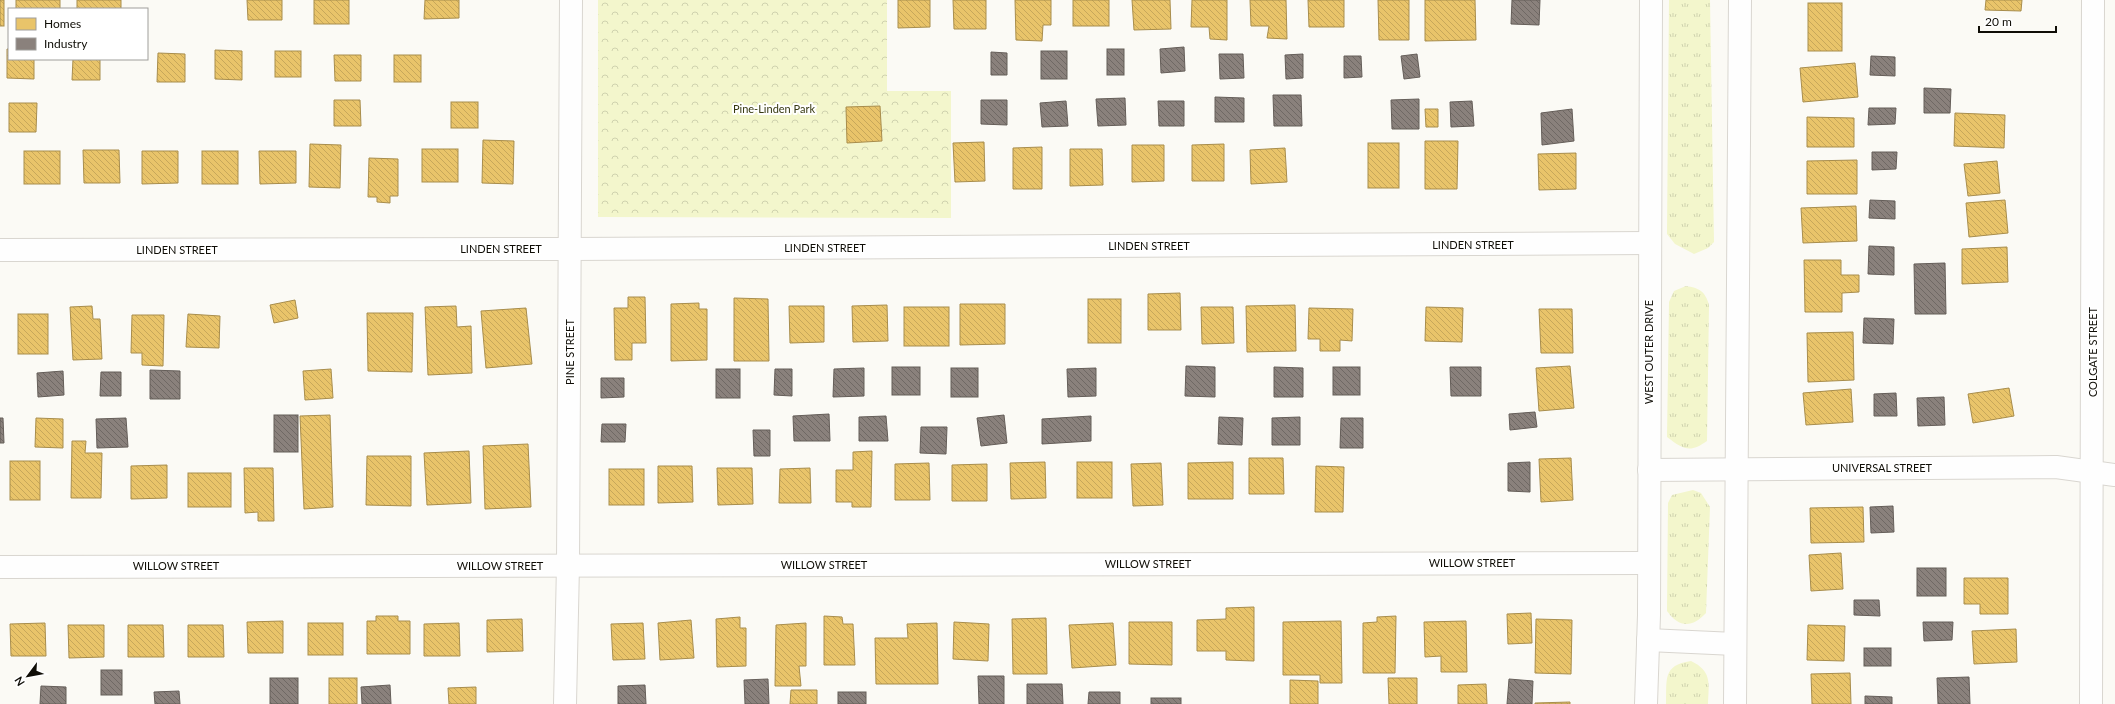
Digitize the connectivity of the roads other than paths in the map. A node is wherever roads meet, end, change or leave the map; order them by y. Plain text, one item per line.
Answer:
1 (571, 0) edge
2 (1651, 0) edge
3 (1740, 0) edge
4 (2093, 0) edge
5 (1649, 243) junction
6 (570, 249) junction
7 (0, 250) edge
8 (1649, 470) junction
9 (1736, 470) junction
10 (2092, 473) junction
11 (2115, 475) edge
12 (1649, 563) junction
13 (568, 565) junction
14 (0, 567) edge
15 (1648, 640) junction
16 (1736, 644) junction
17 (565, 704) edge
18 (1646, 704) edge
19 (1735, 704) edge
20 (2091, 704) edge

1 - 6 street, PINE STREET
2 - 5 street, WEST OUTER DRIVE
3 - 9 street
4 - 10 street, COLGATE STREET
5 - 6 street, LINDEN STREET
5 - 8 street, WEST OUTER DRIVE
6 - 7 street, LINDEN STREET
6 - 13 street, PINE STREET
8 - 9 street, UNIVERSAL STREET
8 - 12 street, WEST OUTER DRIVE
9 - 10 street, UNIVERSAL STREET
9 - 16 street
10 - 11 street, UNIVERSAL STREET
10 - 20 street, COLGATE STREET
12 - 13 street, WILLOW STREET
12 - 15 street, WEST OUTER DRIVE
13 - 14 street, WILLOW STREET
13 - 17 street, PINE STREET
15 - 16 street
15 - 18 street, WEST OUTER DRIVE
16 - 19 street

